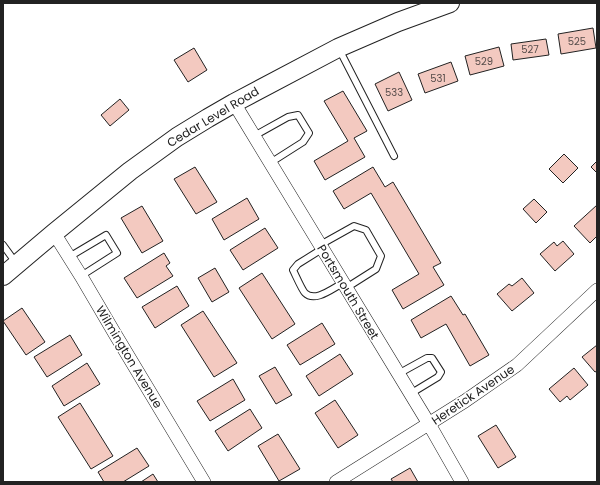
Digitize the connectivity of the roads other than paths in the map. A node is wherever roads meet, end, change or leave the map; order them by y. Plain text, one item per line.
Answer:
1 (450, 3) edge
2 (338, 48) junction
3 (234, 103) junction
4 (254, 136) junction
5 (394, 156) dead end
6 (270, 163) junction
7 (54, 233) junction
8 (3, 245) edge
9 (321, 247) junction
10 (69, 257) junction
11 (17, 264) junction
12 (3, 276) edge
13 (81, 276) junction
14 (344, 285) junction
15 (597, 290) edge
16 (398, 374) junction
17 (410, 394) junction
18 (429, 424) junction
19 (204, 482) edge
20 (336, 482) edge
21 (462, 482) edge

1 - 2 main road, Cedar Level Road
2 - 3 main road, Cedar Level Road
2 - 5 lane
3 - 4 street, Portsmouth Street
3 - 7 main road, Cedar Level Road
4 - 6 street, Portsmouth Street
4 - 6 lane
6 - 9 street, Portsmouth Street
7 - 10 street, Wilmington Avenue
7 - 11 main road, Cedar Level Road
8 - 11 lane
9 - 14 street, Portsmouth Street
9 - 14 lane
9 - 14 lane
10 - 13 street, Wilmington Avenue
10 - 13 lane
11 - 12 main road, Cedar Level Road
13 - 19 street, Wilmington Avenue
14 - 16 street, Portsmouth Street
15 - 18 street, Heretick Avenue
16 - 17 street, Portsmouth Street
16 - 17 lane
17 - 18 street, Portsmouth Street
18 - 20 street, Heretick Avenue
18 - 21 street, Portsmouth Street

